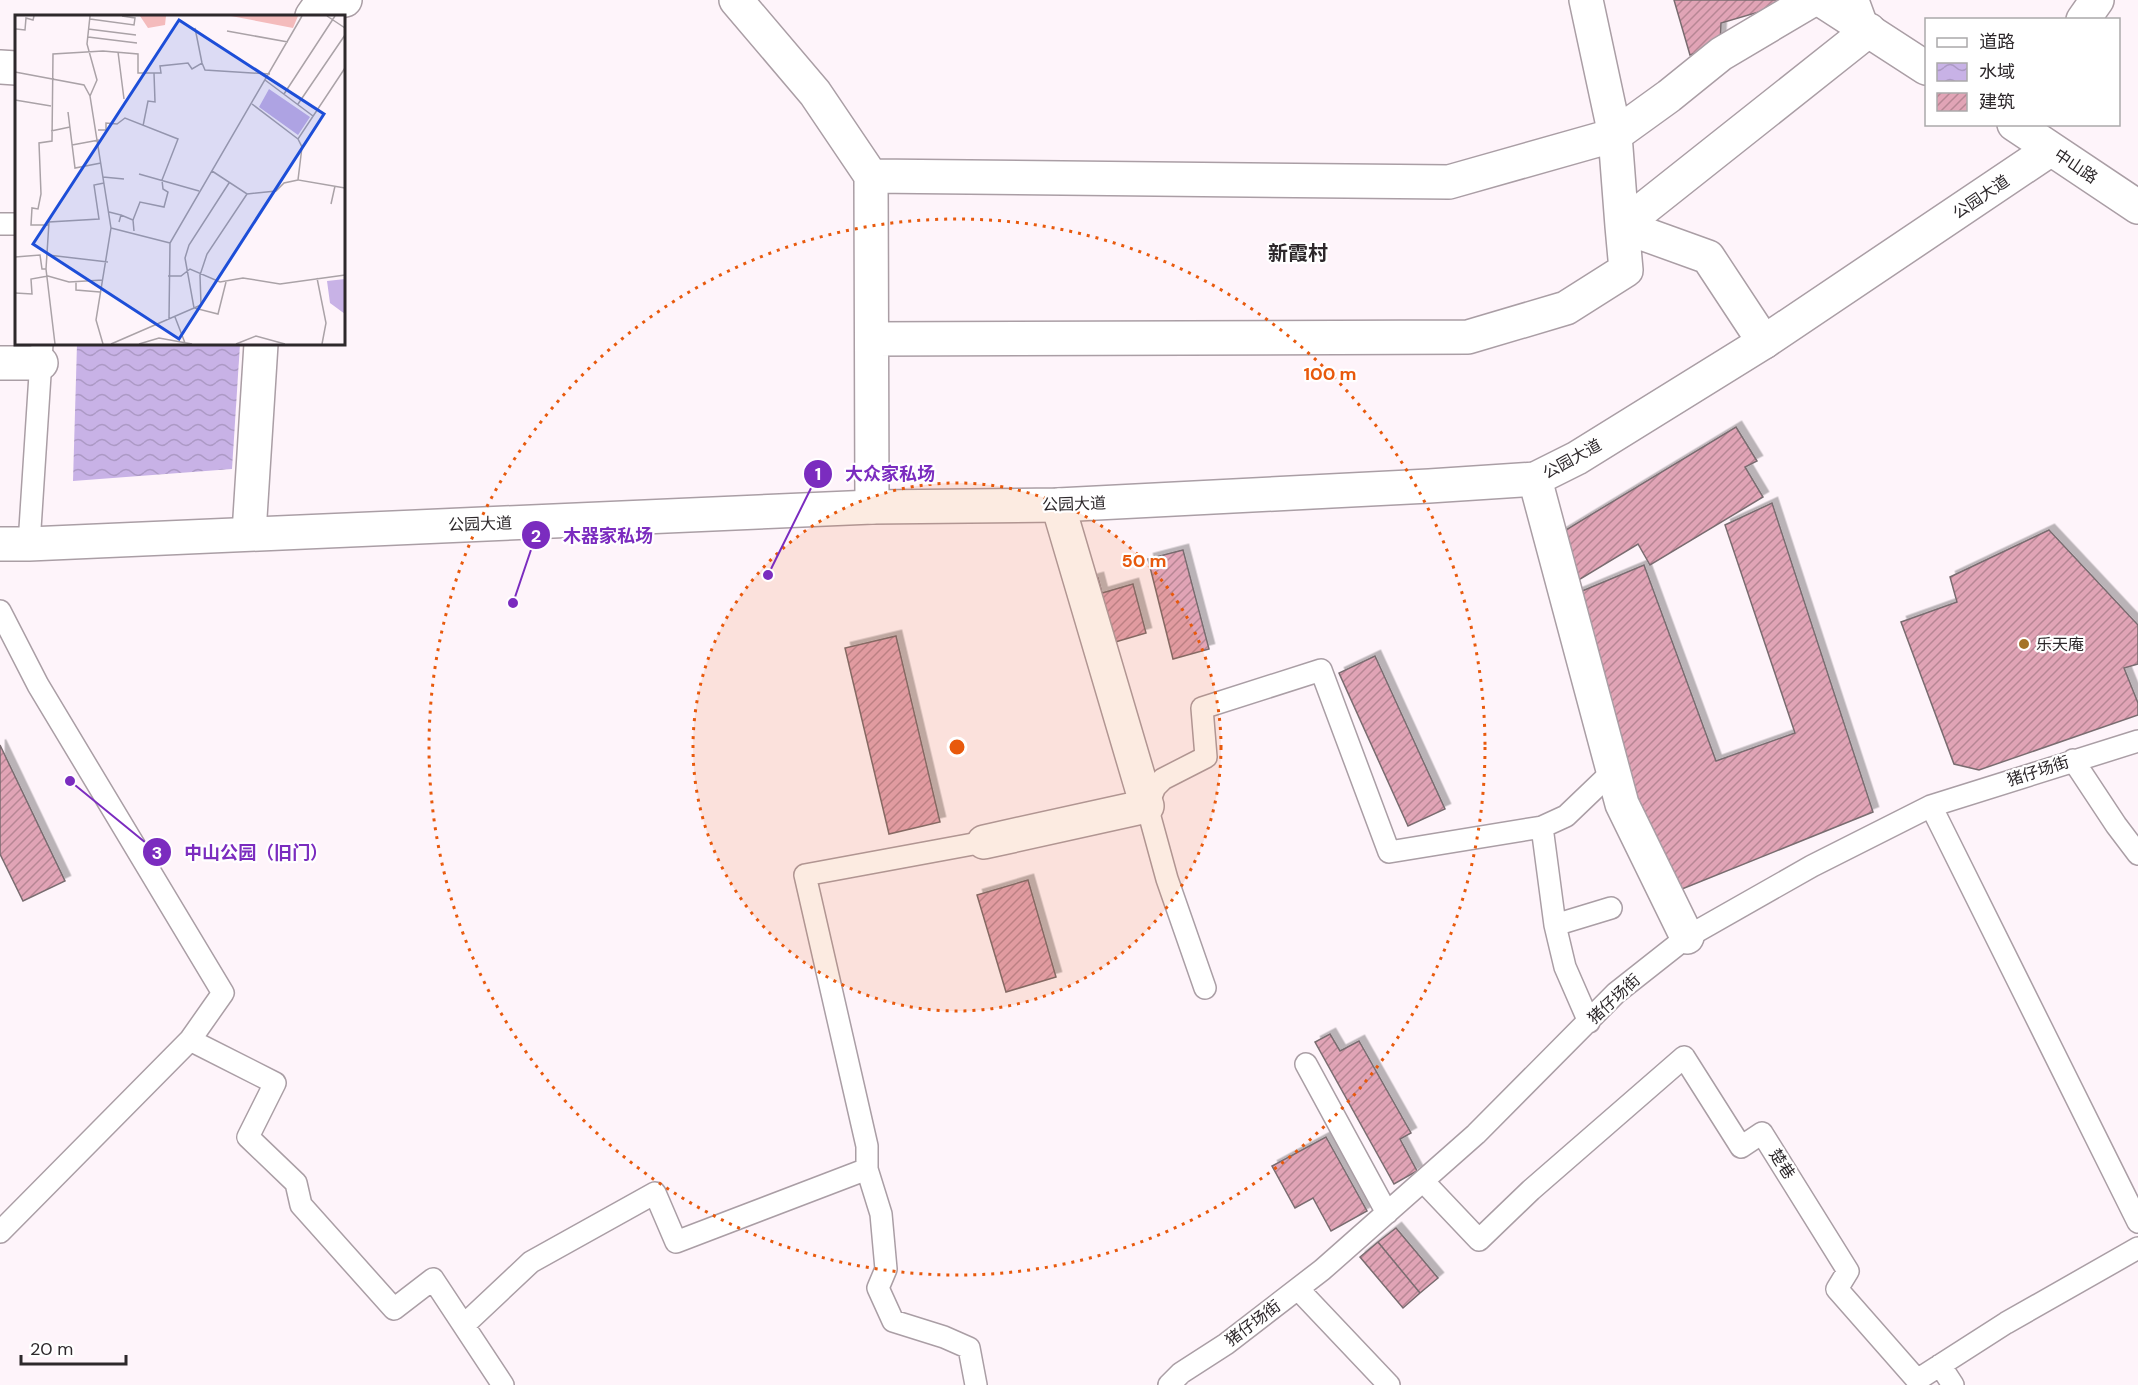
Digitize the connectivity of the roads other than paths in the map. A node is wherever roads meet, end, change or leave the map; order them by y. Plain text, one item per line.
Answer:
1 (345, 0) edge
2 (736, 0) edge
3 (1586, 0) edge
4 (1812, 0) edge
5 (1821, 0) edge
6 (1858, 0) edge
7 (2097, 0) edge
8 (313, 15) edge
9 (2084, 18) edge
10 (1869, 30) junction
11 (0, 67) edge
12 (1925, 67) edge
13 (15, 68) edge
14 (2017, 126) edge
15 (1615, 135) junction
16 (2051, 149) junction
17 (871, 176) junction
18 (2138, 207) edge
19 (1622, 226) junction
20 (873, 339) junction
21 (1764, 342) junction
22 (261, 345) edge
23 (42, 353) edge
24 (0, 363) edge
25 (1535, 479) junction
26 (1058, 505) junction
27 (872, 507) junction
28 (249, 533) junction
29 (15, 544) edge
30 (0, 611) edge
31 (2138, 741) edge
32 (2073, 760) junction
33 (1614, 770) junction
34 (1147, 806) junction
35 (1931, 806) junction
36 (1542, 827) junction
37 (984, 842) joint
38 (2138, 854) edge
39 (1611, 908) dead end
40 (1555, 925) junction
41 (1687, 936) junction
42 (1205, 988) dead end
43 (1589, 1022) junction
44 (190, 1040) junction
45 (1306, 1064) dead end
46 (867, 1169) junction
47 (1423, 1181) junction
48 (1386, 1213) junction
49 (2138, 1222) edge
50 (0, 1232) edge
51 (2138, 1248) edge
52 (1298, 1289) junction
53 (464, 1325) junction
54 (1940, 1365) junction
55 (503, 1385) edge
56 (976, 1385) edge
57 (1169, 1385) edge
58 (1389, 1385) edge
59 (1953, 1385) edge

1 - 8 street
2 - 17 street
3 - 15 street
4 - 15 street
5 - 10 street
6 - 10 lane
7 - 9 street
10 - 12 street
10 - 19 street
11 - 13 street
14 - 16 street, 中山路
15 - 17 street
15 - 19 street
16 - 18 street, 中山路
16 - 21 street, 公园大道
17 - 20 street
19 - 20 street
19 - 21 street
20 - 27 street
21 - 25 street, 公园大道
22 - 28 street
23 - 24 street
23 - 29 lane
25 - 26 street, 公园大道
25 - 33 street
26 - 27 street, 公园大道
26 - 34 street
27 - 28 street, 公园大道
28 - 29 street, 公园大道
30 - 44 lane
31 - 32 lane, 猪仔场街
32 - 35 lane, 猪仔场街
32 - 38 lane
33 - 36 lane
33 - 41 street
34 - 36 lane
34 - 37 street
34 - 42 lane
35 - 41 lane, 猪仔场街
35 - 49 lane
36 - 40 lane
37 - 46 lane
39 - 40 lane
40 - 43 lane
41 - 43 lane, 猪仔场街
43 - 47 lane, 猪仔场街
44 - 50 lane
44 - 53 lane
45 - 48 lane
46 - 53 lane
46 - 56 lane
47 - 48 lane, 猪仔场街
47 - 54 lane, 楚巷
48 - 52 lane, 猪仔场街
51 - 54 lane, 楚巷
52 - 57 lane, 猪仔场街
52 - 58 lane
53 - 55 lane
54 - 59 lane

